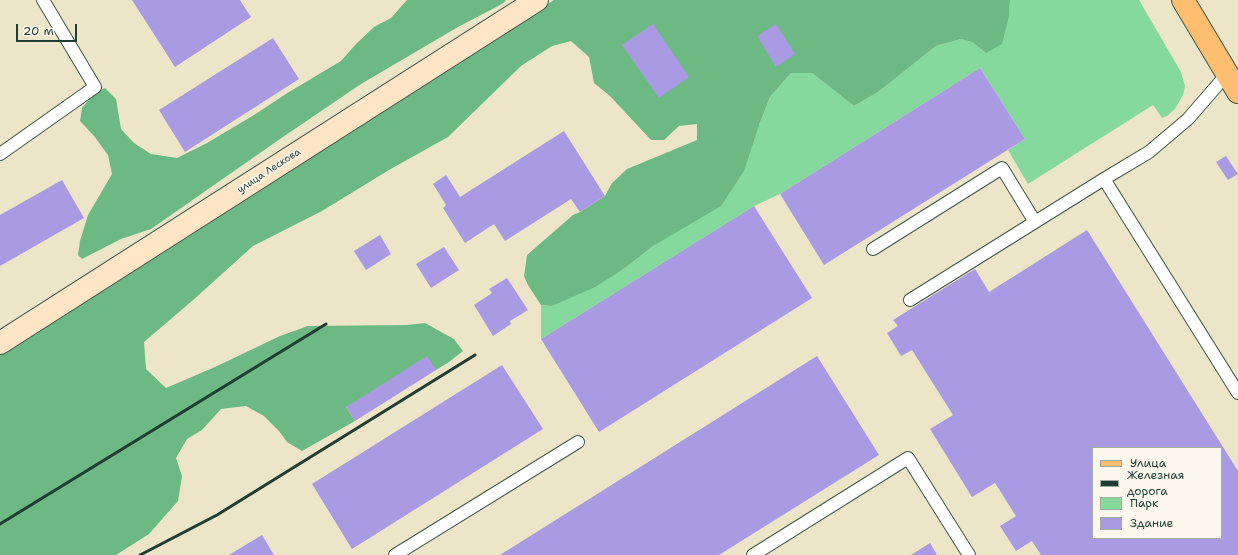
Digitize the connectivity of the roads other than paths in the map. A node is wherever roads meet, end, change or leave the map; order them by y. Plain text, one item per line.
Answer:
1 (43, 0) edge
2 (537, 0) edge
3 (1183, 0) edge
4 (1233, 83) edge
5 (0, 154) edge
6 (1104, 179) junction
7 (1035, 222) junction
8 (873, 249) dead end
9 (910, 300) dead end
10 (0, 343) edge
11 (1238, 393) edge
12 (578, 442) dead end
13 (395, 555) edge
14 (753, 555) edge
15 (969, 555) edge

1 - 5 lane
2 - 10 main road, улица Лескова
3 - 4 main road
4 - 6 lane
6 - 7 lane
6 - 11 lane
7 - 8 lane
7 - 9 lane
12 - 13 lane
14 - 15 lane

